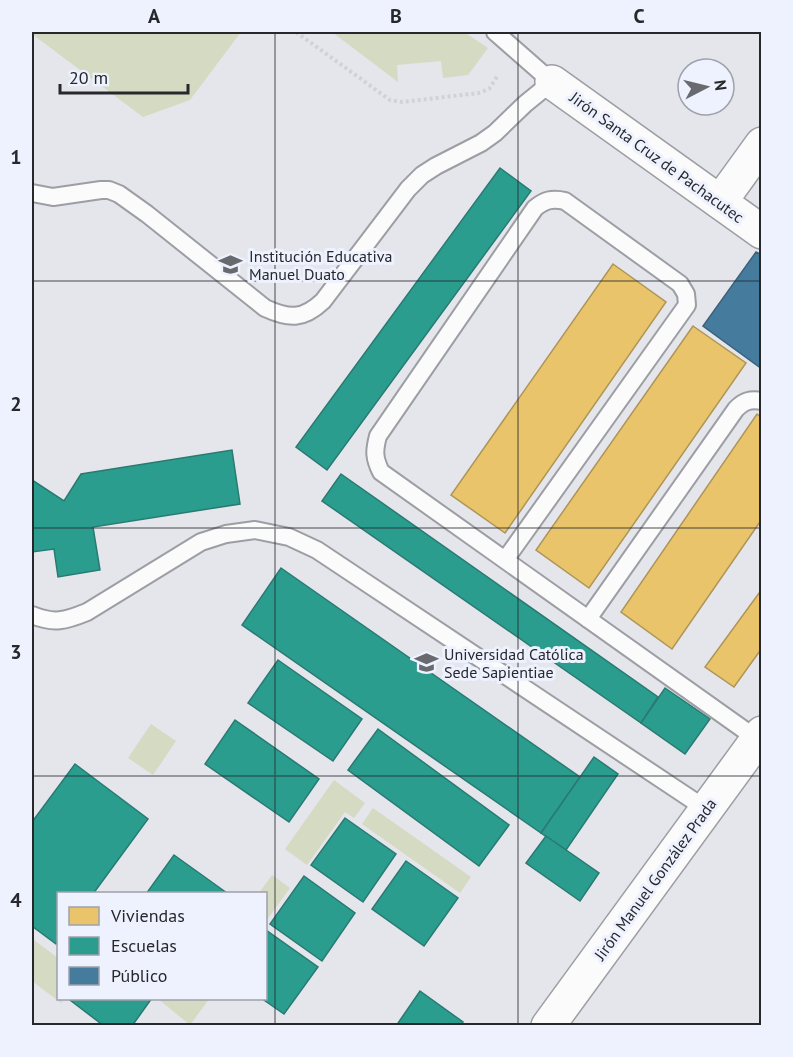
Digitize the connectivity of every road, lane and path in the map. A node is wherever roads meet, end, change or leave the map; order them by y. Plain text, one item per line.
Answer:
1 (296, 32) edge
2 (495, 32) edge
3 (514, 49) junction
4 (552, 82) junction
5 (762, 144) edge
6 (32, 193) edge
7 (720, 202) junction
8 (762, 232) edge
9 (762, 402) edge
10 (505, 560) junction
11 (32, 615) edge
12 (588, 619) junction
13 (759, 736) edge
14 (706, 809) junction
15 (548, 1026) edge

1 - 3 path
2 - 3 lane
3 - 4 lane
4 - 6 lane
4 - 7 street, Jirón Santa Cruz de Pachacutec
5 - 7 street
7 - 8 street, Jirón Santa Cruz de Pachacutec
9 - 12 lane
10 - 10 lane
10 - 12 lane
11 - 14 lane
12 - 13 lane
13 - 14 street, Jirón Manuel González Prada
14 - 15 street, Jirón Manuel González Prada

